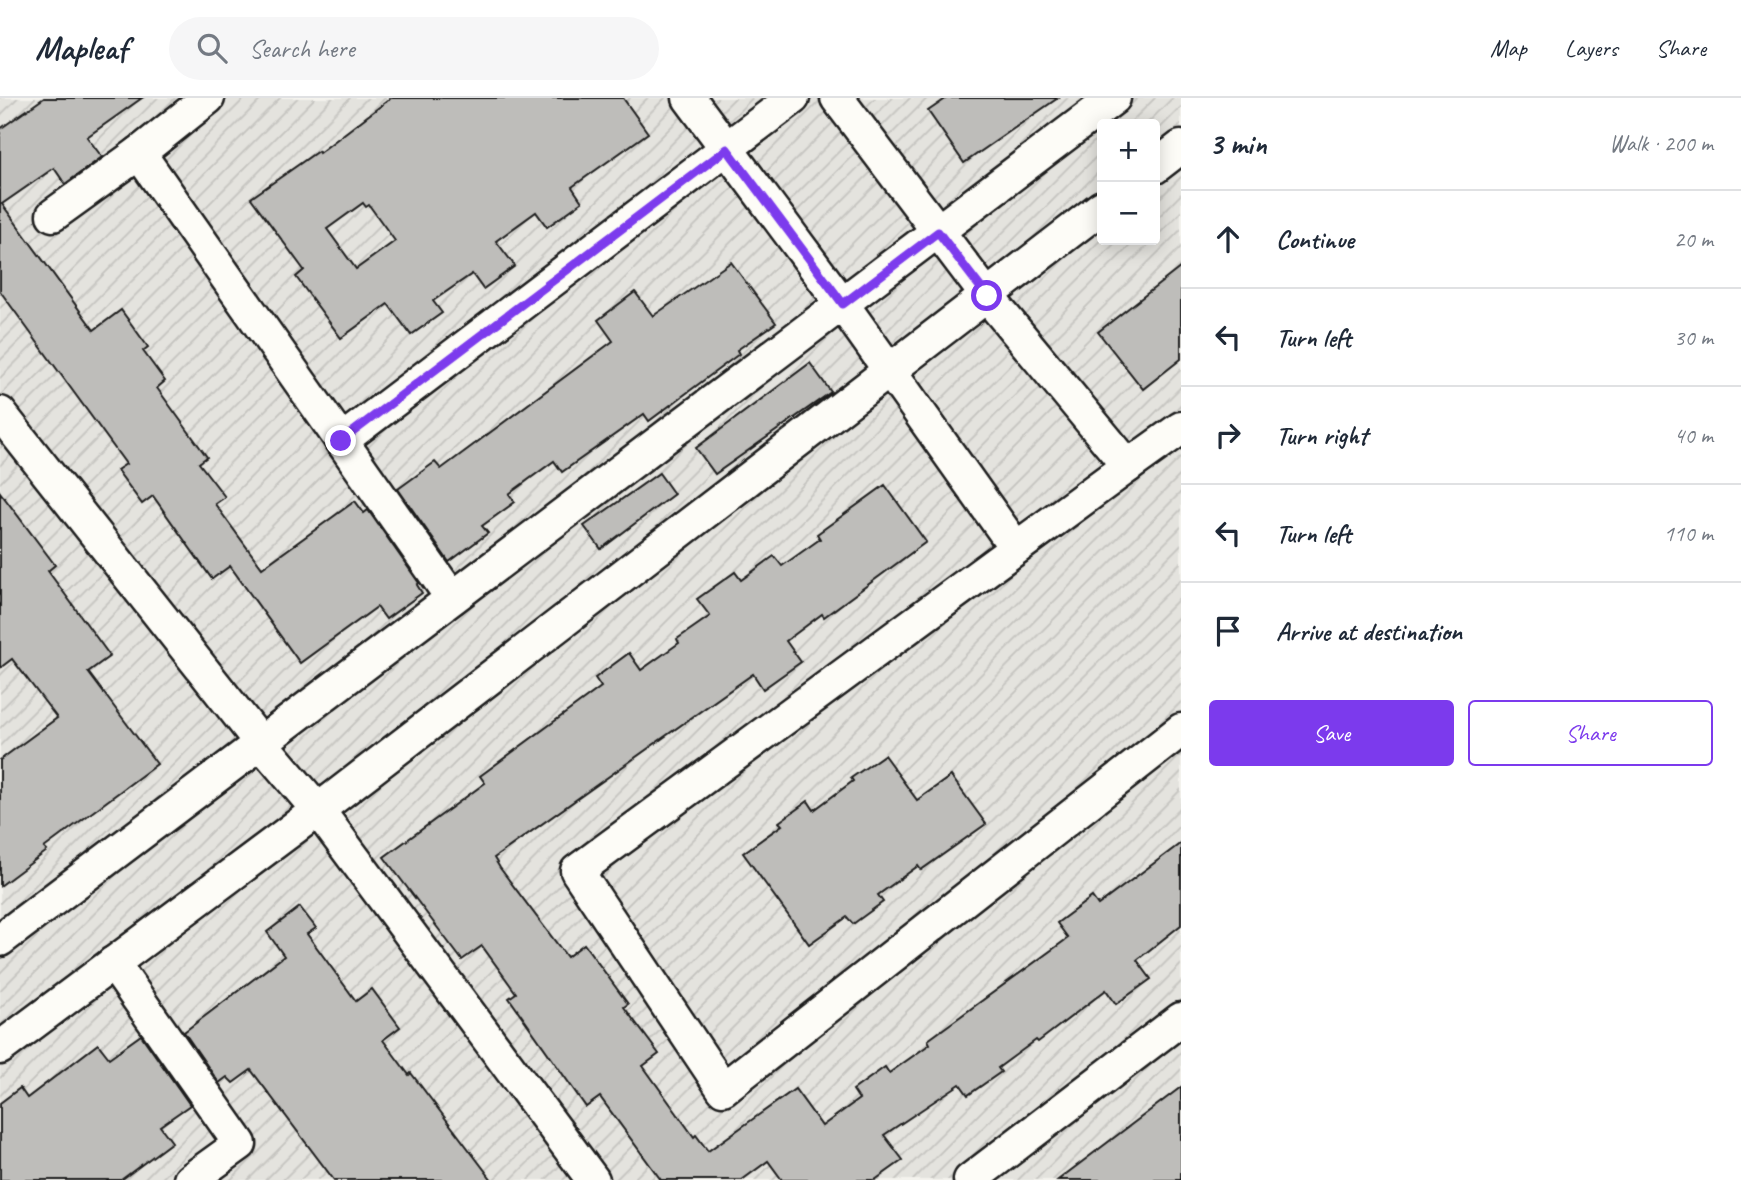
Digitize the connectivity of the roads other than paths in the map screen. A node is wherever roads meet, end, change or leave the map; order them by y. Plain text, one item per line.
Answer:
1 (208, 98) edge
2 (689, 98) edge
3 (793, 98) edge
4 (837, 98) edge
5 (1114, 98) edge
6 (1181, 147) edge
7 (727, 149) junction
8 (139, 153) junction
9 (1160, 163) edge
10 (1097, 211) edge
11 (53, 215) dead end
12 (938, 232) junction
13 (987, 296) junction
14 (843, 304) junction
15 (890, 371) junction
16 (0, 413) edge
17 (1181, 428) edge
18 (341, 441) junction
19 (1128, 466) junction
20 (1016, 548) junction
21 (452, 598) junction
22 (1181, 730) edge
23 (260, 742) junction
24 (318, 810) junction
25 (0, 940) edge
26 (113, 963) junction
27 (1181, 1019) edge
28 (0, 1048) edge
29 (190, 1180) edge
30 (593, 1180) edge
31 (970, 1180) edge

1 - 8 street
2 - 7 street
3 - 7 street
4 - 12 street
5 - 12 street
6 - 9 street
7 - 14 street
7 - 18 street
8 - 11 street
8 - 18 street
10 - 13 street
12 - 13 street
12 - 14 street
13 - 15 street
13 - 19 street
14 - 15 street
14 - 21 street
15 - 20 street
15 - 24 street
16 - 23 street
17 - 19 street
18 - 21 street
19 - 20 street
20 - 22 street
21 - 23 street
23 - 24 street
23 - 25 street
24 - 26 street
24 - 30 street
26 - 28 street
26 - 29 street
27 - 31 street

